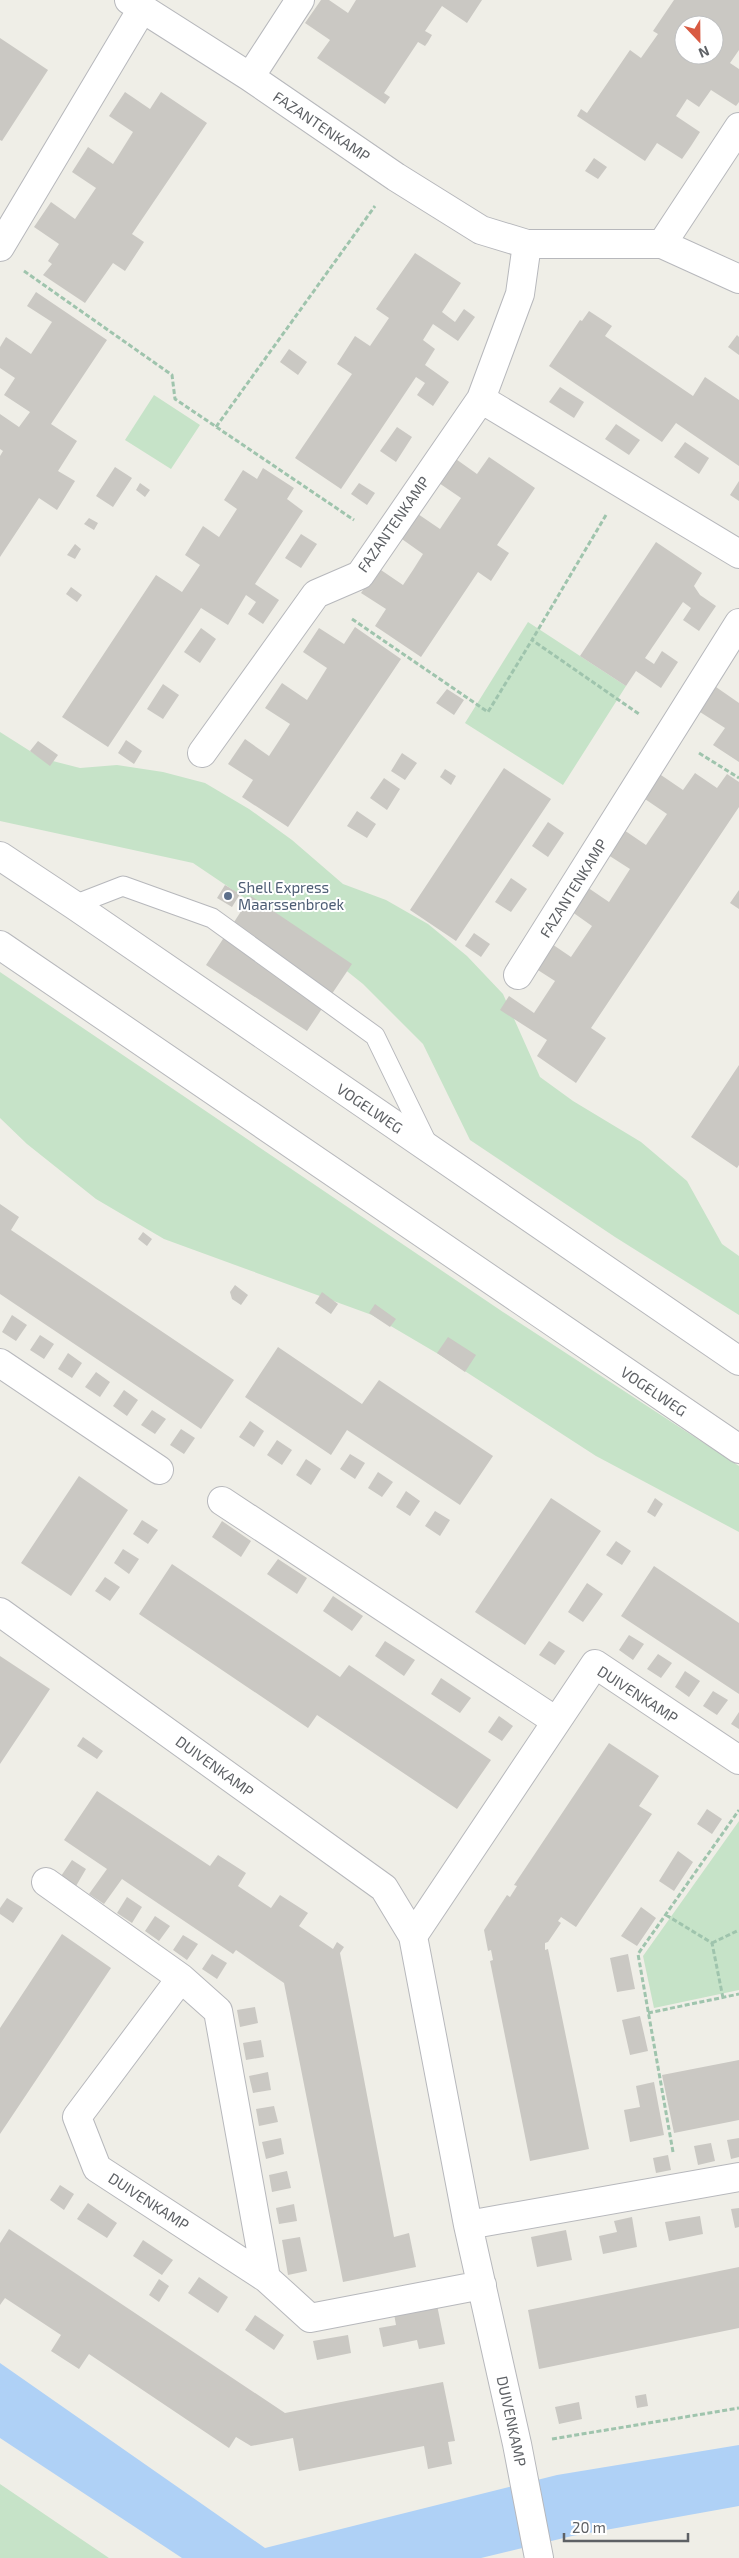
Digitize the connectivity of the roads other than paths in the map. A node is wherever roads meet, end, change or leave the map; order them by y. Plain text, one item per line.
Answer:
1 (300, 0) edge
2 (136, 4) edge
3 (250, 76) junction
4 (739, 127) edge
5 (527, 244) junction
6 (662, 244) junction
7 (0, 247) edge
8 (739, 279) edge
9 (480, 399) junction
10 (739, 554) edge
11 (739, 624) edge
12 (202, 753) dead end
13 (0, 856) edge
14 (74, 905) junction
15 (0, 945) edge
16 (518, 976) dead end
17 (430, 1148) junction
18 (739, 1361) edge
19 (0, 1363) edge
20 (739, 1449) edge
21 (159, 1470) dead end
22 (222, 1501) dead end
23 (0, 1612) edge
24 (556, 1721) junction
25 (739, 1760) edge
26 (46, 1882) dead end
27 (413, 1936) junction
28 (181, 1978) junction
29 (739, 2177) edge
30 (468, 2225) junction
31 (266, 2278) junction
32 (482, 2284) junction
33 (538, 2558) edge

1 - 3 street
2 - 3 street, FAZANTENKAMP
2 - 7 street, FAZANTENKAMP
3 - 5 street, FAZANTENKAMP
4 - 6 street
5 - 6 street, FAZANTENKAMP
5 - 9 street, FAZANTENKAMP
6 - 8 street, FAZANTENKAMP
9 - 10 street
9 - 12 street, FAZANTENKAMP
11 - 16 street, FAZANTENKAMP
13 - 14 street, VOGELWEG
14 - 17 street, VOGELWEG
14 - 17 lane
15 - 20 street, VOGELWEG
17 - 18 street, VOGELWEG
19 - 21 street
22 - 24 street
23 - 27 street, DUIVENKAMP
24 - 25 street, DUIVENKAMP
24 - 27 street, DUIVENKAMP
26 - 28 street
27 - 30 street, DUIVENKAMP
28 - 31 street
28 - 31 street, DUIVENKAMP
29 - 30 street
30 - 32 street, DUIVENKAMP
31 - 32 street, DUIVENKAMP
32 - 33 street, DUIVENKAMP

